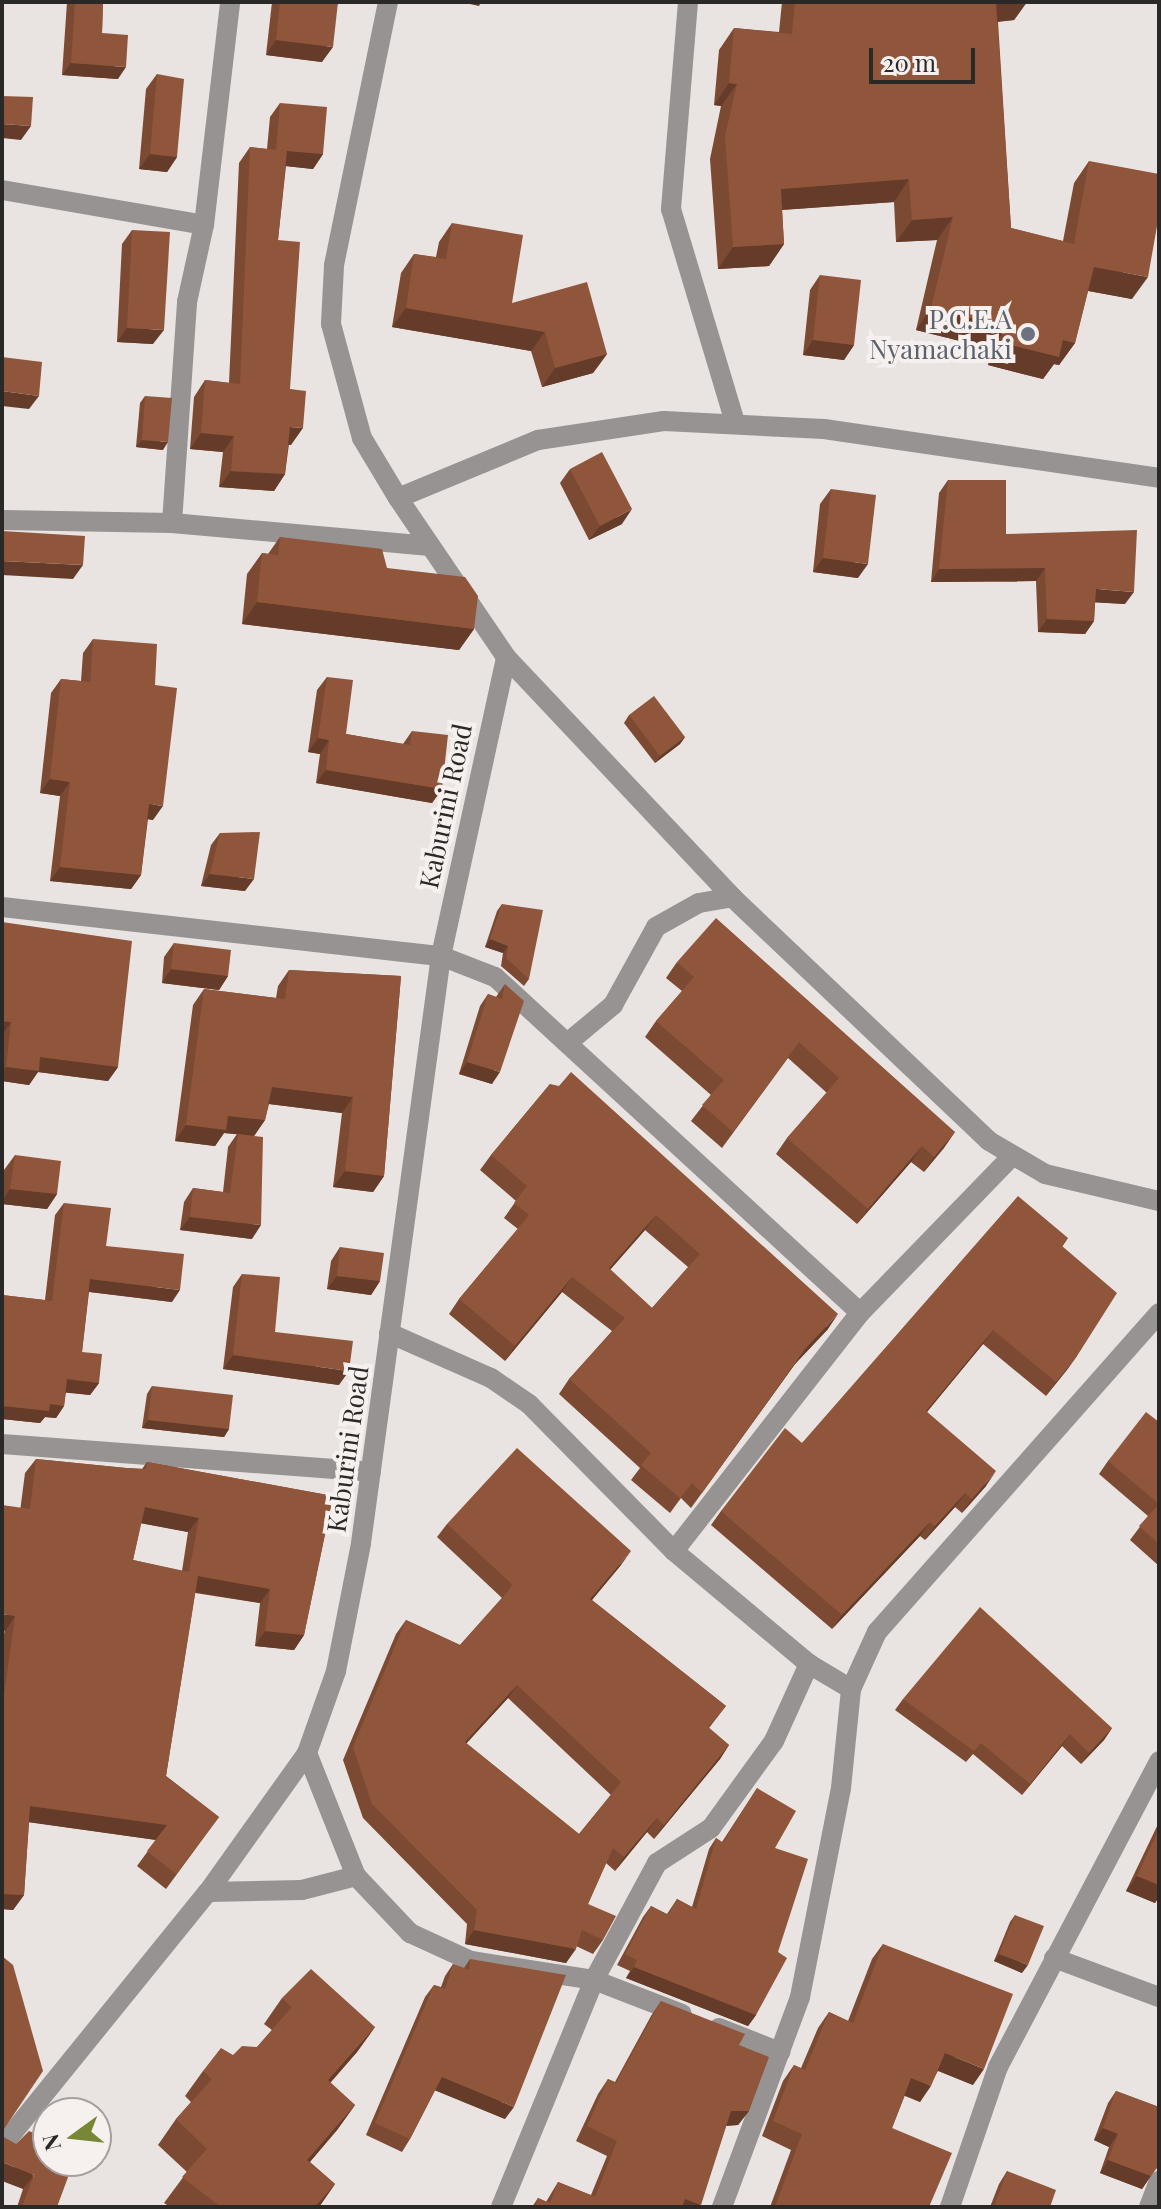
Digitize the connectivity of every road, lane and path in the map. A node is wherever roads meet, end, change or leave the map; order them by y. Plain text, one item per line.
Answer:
1 (230, 2) edge
2 (388, 2) edge
3 (688, 2) edge
4 (2, 190) edge
5 (204, 225) junction
6 (734, 419) junction
7 (1159, 478) edge
8 (398, 498) junction
9 (2, 520) edge
10 (172, 523) junction
11 (430, 546) junction
12 (506, 657) junction
13 (732, 897) junction
14 (2, 907) edge
15 (441, 956) junction
16 (571, 1040) junction
17 (1011, 1157) junction
18 (1159, 1201) edge
19 (860, 1313) junction
20 (1159, 1313) edge
21 (389, 1333) junction
22 (2, 1444) edge
23 (371, 1472) junction
24 (674, 1551) junction
25 (809, 1664) junction
26 (851, 1689) junction
27 (307, 1753) junction
28 (1159, 1761) edge
29 (356, 1876) junction
30 (208, 1892) junction
31 (1054, 1958) junction
32 (594, 1980) junction
33 (1159, 1997) edge
34 (780, 2052) junction
35 (2, 2146) edge
36 (1159, 2181) edge
37 (501, 2207) edge
38 (722, 2207) edge
39 (950, 2207) edge
40 (1149, 2207) edge

1 - 5 street
2 - 8 street
3 - 6 street
4 - 5 street
5 - 10 street
6 - 7 street
6 - 8 street
8 - 11 street
9 - 10 street
10 - 11 street
11 - 12 street
12 - 13 street
12 - 15 street, Kaburini Road
13 - 16 street
13 - 17 street
14 - 15 street
15 - 16 street
15 - 21 street, Kaburini Road
16 - 19 street
17 - 18 street
17 - 19 street
19 - 24 street
20 - 26 street
21 - 23 street, Kaburini Road
21 - 24 street
22 - 23 street
23 - 27 street, Kaburini Road
24 - 25 street
25 - 26 street
25 - 32 street
26 - 34 street
27 - 29 street
27 - 30 street, Kaburini Road
28 - 31 street
29 - 30 street
29 - 32 street
30 - 35 street, Kaburini Road
31 - 33 street
31 - 39 street
32 - 34 street
32 - 37 street
34 - 38 street
36 - 40 street

